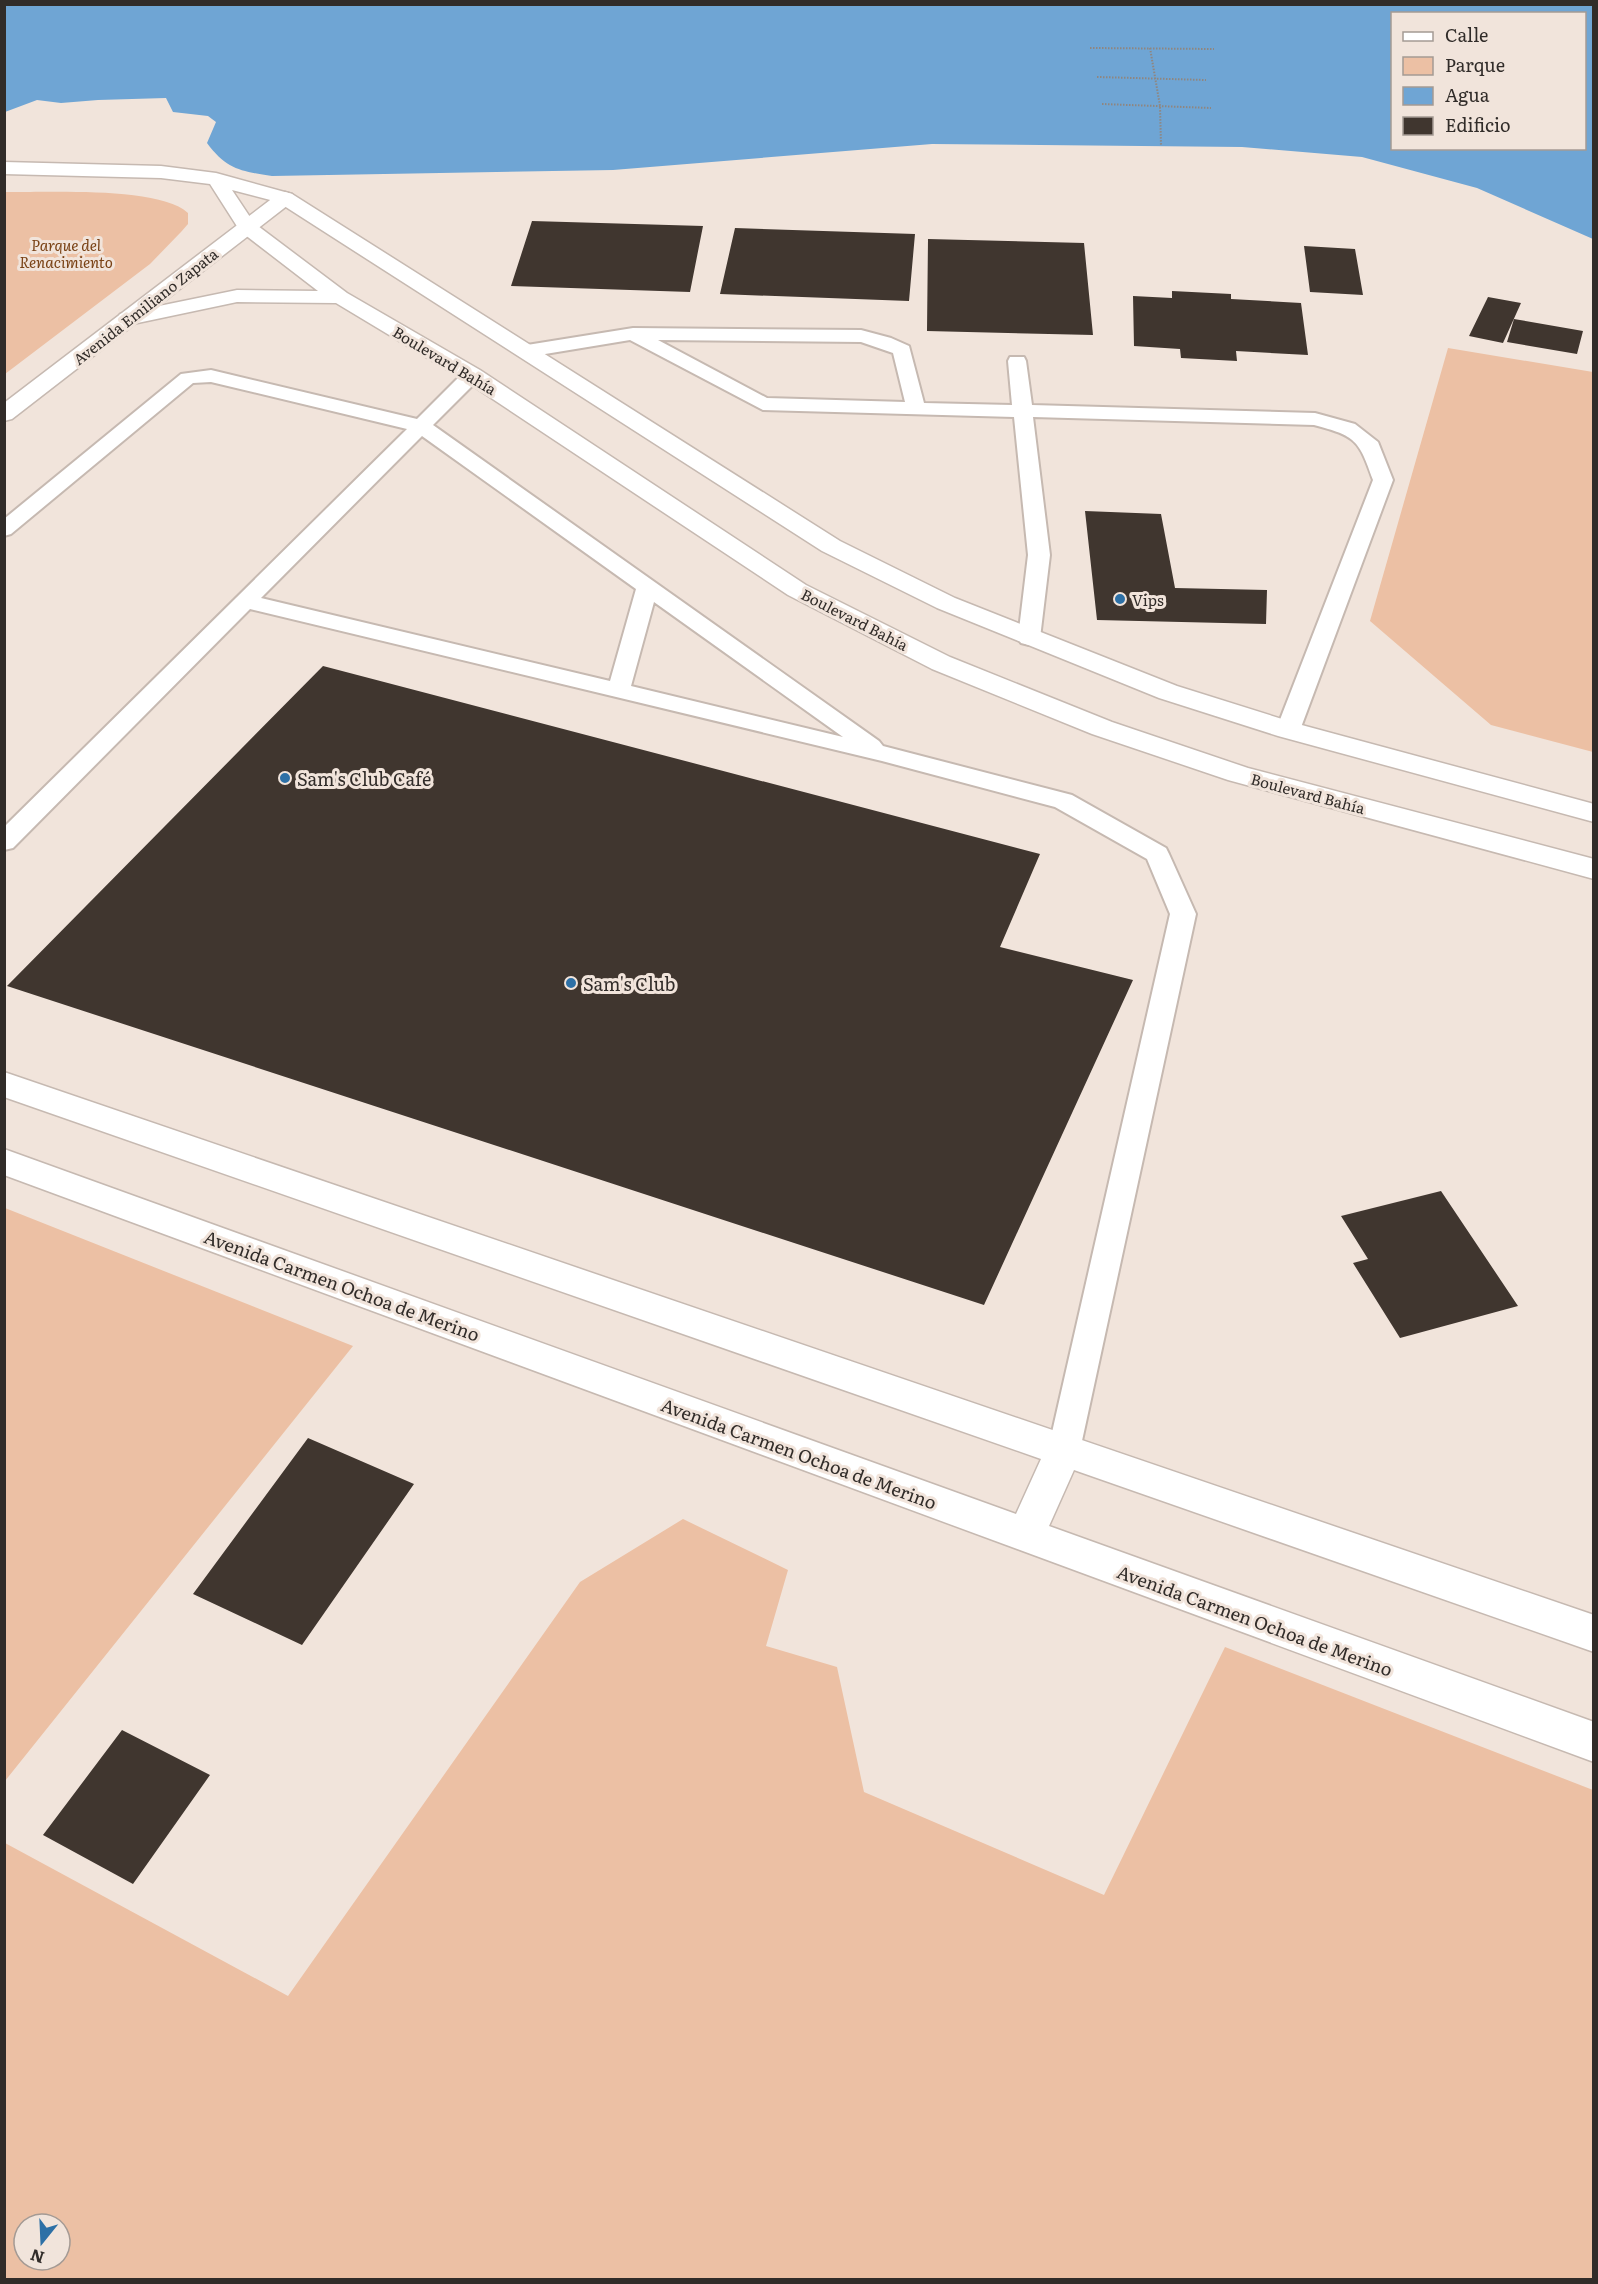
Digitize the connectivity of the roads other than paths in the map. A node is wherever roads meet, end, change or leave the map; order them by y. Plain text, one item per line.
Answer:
1 (4, 168) edge
2 (216, 179) junction
3 (285, 198) junction
4 (247, 227) junction
5 (340, 297) junction
6 (128, 319) junction
7 (633, 334) junction
8 (527, 351) junction
9 (1017, 361) dead end
10 (488, 368) junction
11 (916, 408) junction
12 (1021, 411) junction
13 (4, 414) edge
14 (421, 426) junction
15 (5, 529) edge
16 (647, 586) junction
17 (246, 601) junction
18 (1029, 638) junction
19 (619, 690) junction
20 (1288, 730) junction
21 (883, 754) junction
22 (1593, 813) edge
23 (4, 842) edge
24 (1593, 869) edge
25 (4, 1084) edge
26 (4, 1161) edge
27 (1064, 1450) junction
28 (1025, 1536) junction
29 (1593, 1634) edge
30 (1593, 1742) edge

1 - 2 main road
2 - 3 main road
2 - 4 main road, Boulevard Bahía
3 - 4 main road, Avenida Emiliano Zapata
3 - 8 main road
4 - 5 main road, Boulevard Bahía
4 - 6 main road, Avenida Emiliano Zapata
5 - 6 main road
5 - 10 main road, Boulevard Bahía
6 - 13 main road, Avenida Emiliano Zapata
7 - 8 lane
7 - 11 lane
7 - 11 lane
8 - 10 main road
8 - 18 main road
9 - 12 lane
10 - 14 lane
10 - 24 main road, Boulevard Bahía
11 - 12 lane
12 - 18 lane
12 - 20 lane
14 - 15 lane
14 - 16 lane
14 - 17 lane
16 - 19 lane
16 - 21 lane
17 - 19 lane
17 - 23 lane
18 - 20 main road
19 - 21 lane
20 - 22 main road
21 - 27 lane
25 - 27 main road
26 - 28 main road, Avenida Carmen Ochoa de Merino
27 - 28 main road
27 - 29 main road
28 - 30 main road, Avenida Carmen Ochoa de Merino

